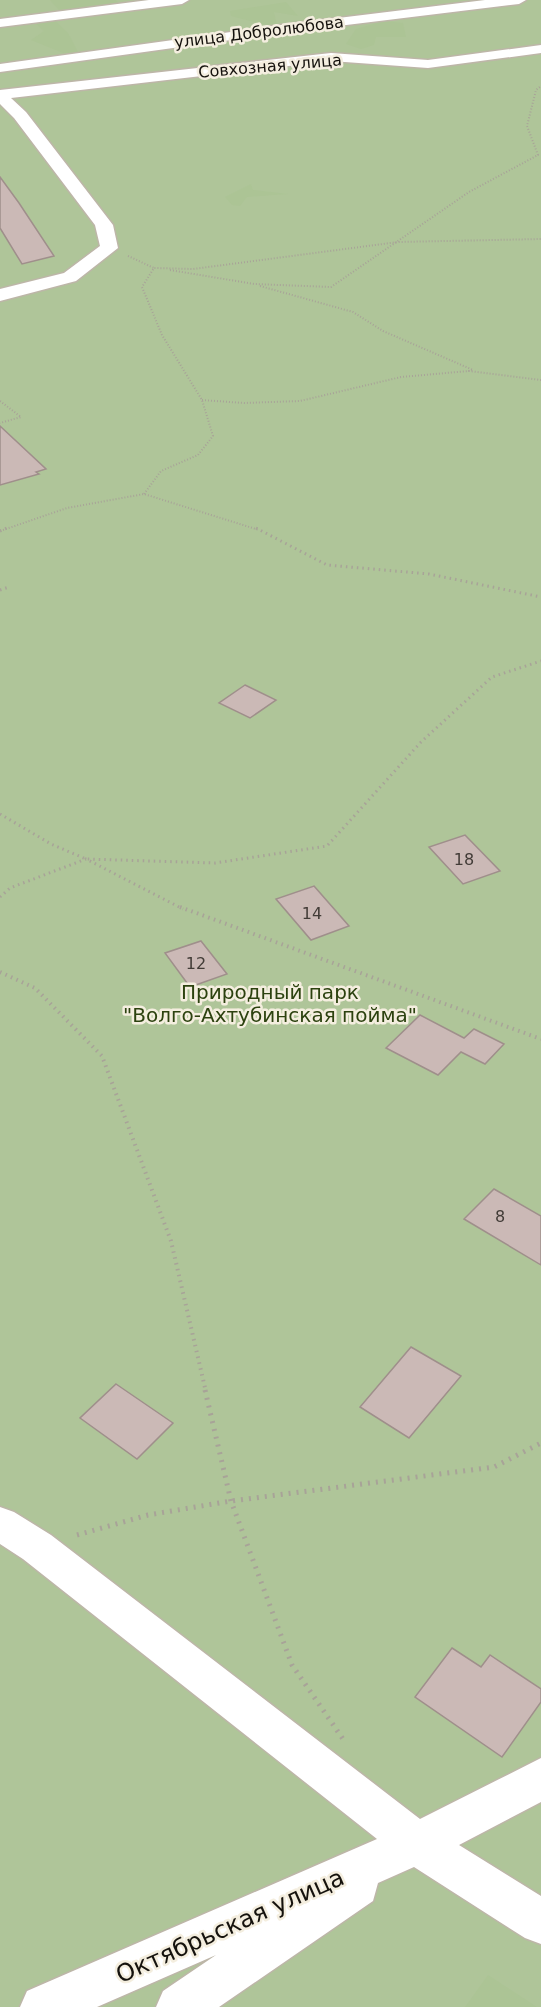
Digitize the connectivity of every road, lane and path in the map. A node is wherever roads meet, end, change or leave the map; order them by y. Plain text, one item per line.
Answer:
1 (182, 0) edge
2 (519, 0) edge
3 (0, 23) edge
4 (541, 50) edge
5 (0, 68) edge
6 (541, 86) edge
7 (0, 95) edge
8 (20, 116) junction
9 (0, 119) edge
10 (539, 155) edge
11 (541, 239) edge
12 (398, 242) junction
13 (109, 248) junction
14 (154, 268) junction
15 (254, 284) junction
16 (0, 295) edge
17 (469, 371) junction
18 (541, 380) edge
19 (0, 400) edge
20 (202, 400) junction
21 (0, 423) edge
22 (144, 494) junction
23 (0, 531) edge
24 (9, 587) dead end
25 (0, 590) edge
26 (541, 597) edge
27 (541, 662) edge
28 (0, 814) edge
29 (86, 859) junction
30 (0, 897) edge
31 (0, 972) edge
32 (541, 1038) edge
33 (541, 1443) edge
34 (231, 1501) junction
35 (0, 1524) edge
36 (37, 1547) junction
37 (344, 1741) dead end
38 (541, 1779) edge
39 (417, 1844) junction
40 (541, 1923) edge
41 (43, 2007) edge
42 (179, 2007) edge

1 - 3 street
2 - 5 street, улица Добролюбова
4 - 7 street, Совхозная улица
6 - 10 path
7 - 8 street
8 - 9 street
8 - 13 street
10 - 12 path
11 - 12 path
12 - 14 path
12 - 15 path
13 - 14 path
13 - 16 street
14 - 15 path
14 - 20 path
15 - 17 path
17 - 18 path
17 - 20 path
19 - 21 path
20 - 22 path
22 - 23 path
22 - 26 path
24 - 25 path
27 - 29 path
28 - 29 path
29 - 30 path
29 - 32 path
31 - 34 path
33 - 34 path
34 - 36 path
34 - 37 path
35 - 36 street
36 - 39 street
38 - 39 street
39 - 40 street
39 - 41 street, Октябрьская улица
39 - 42 street

